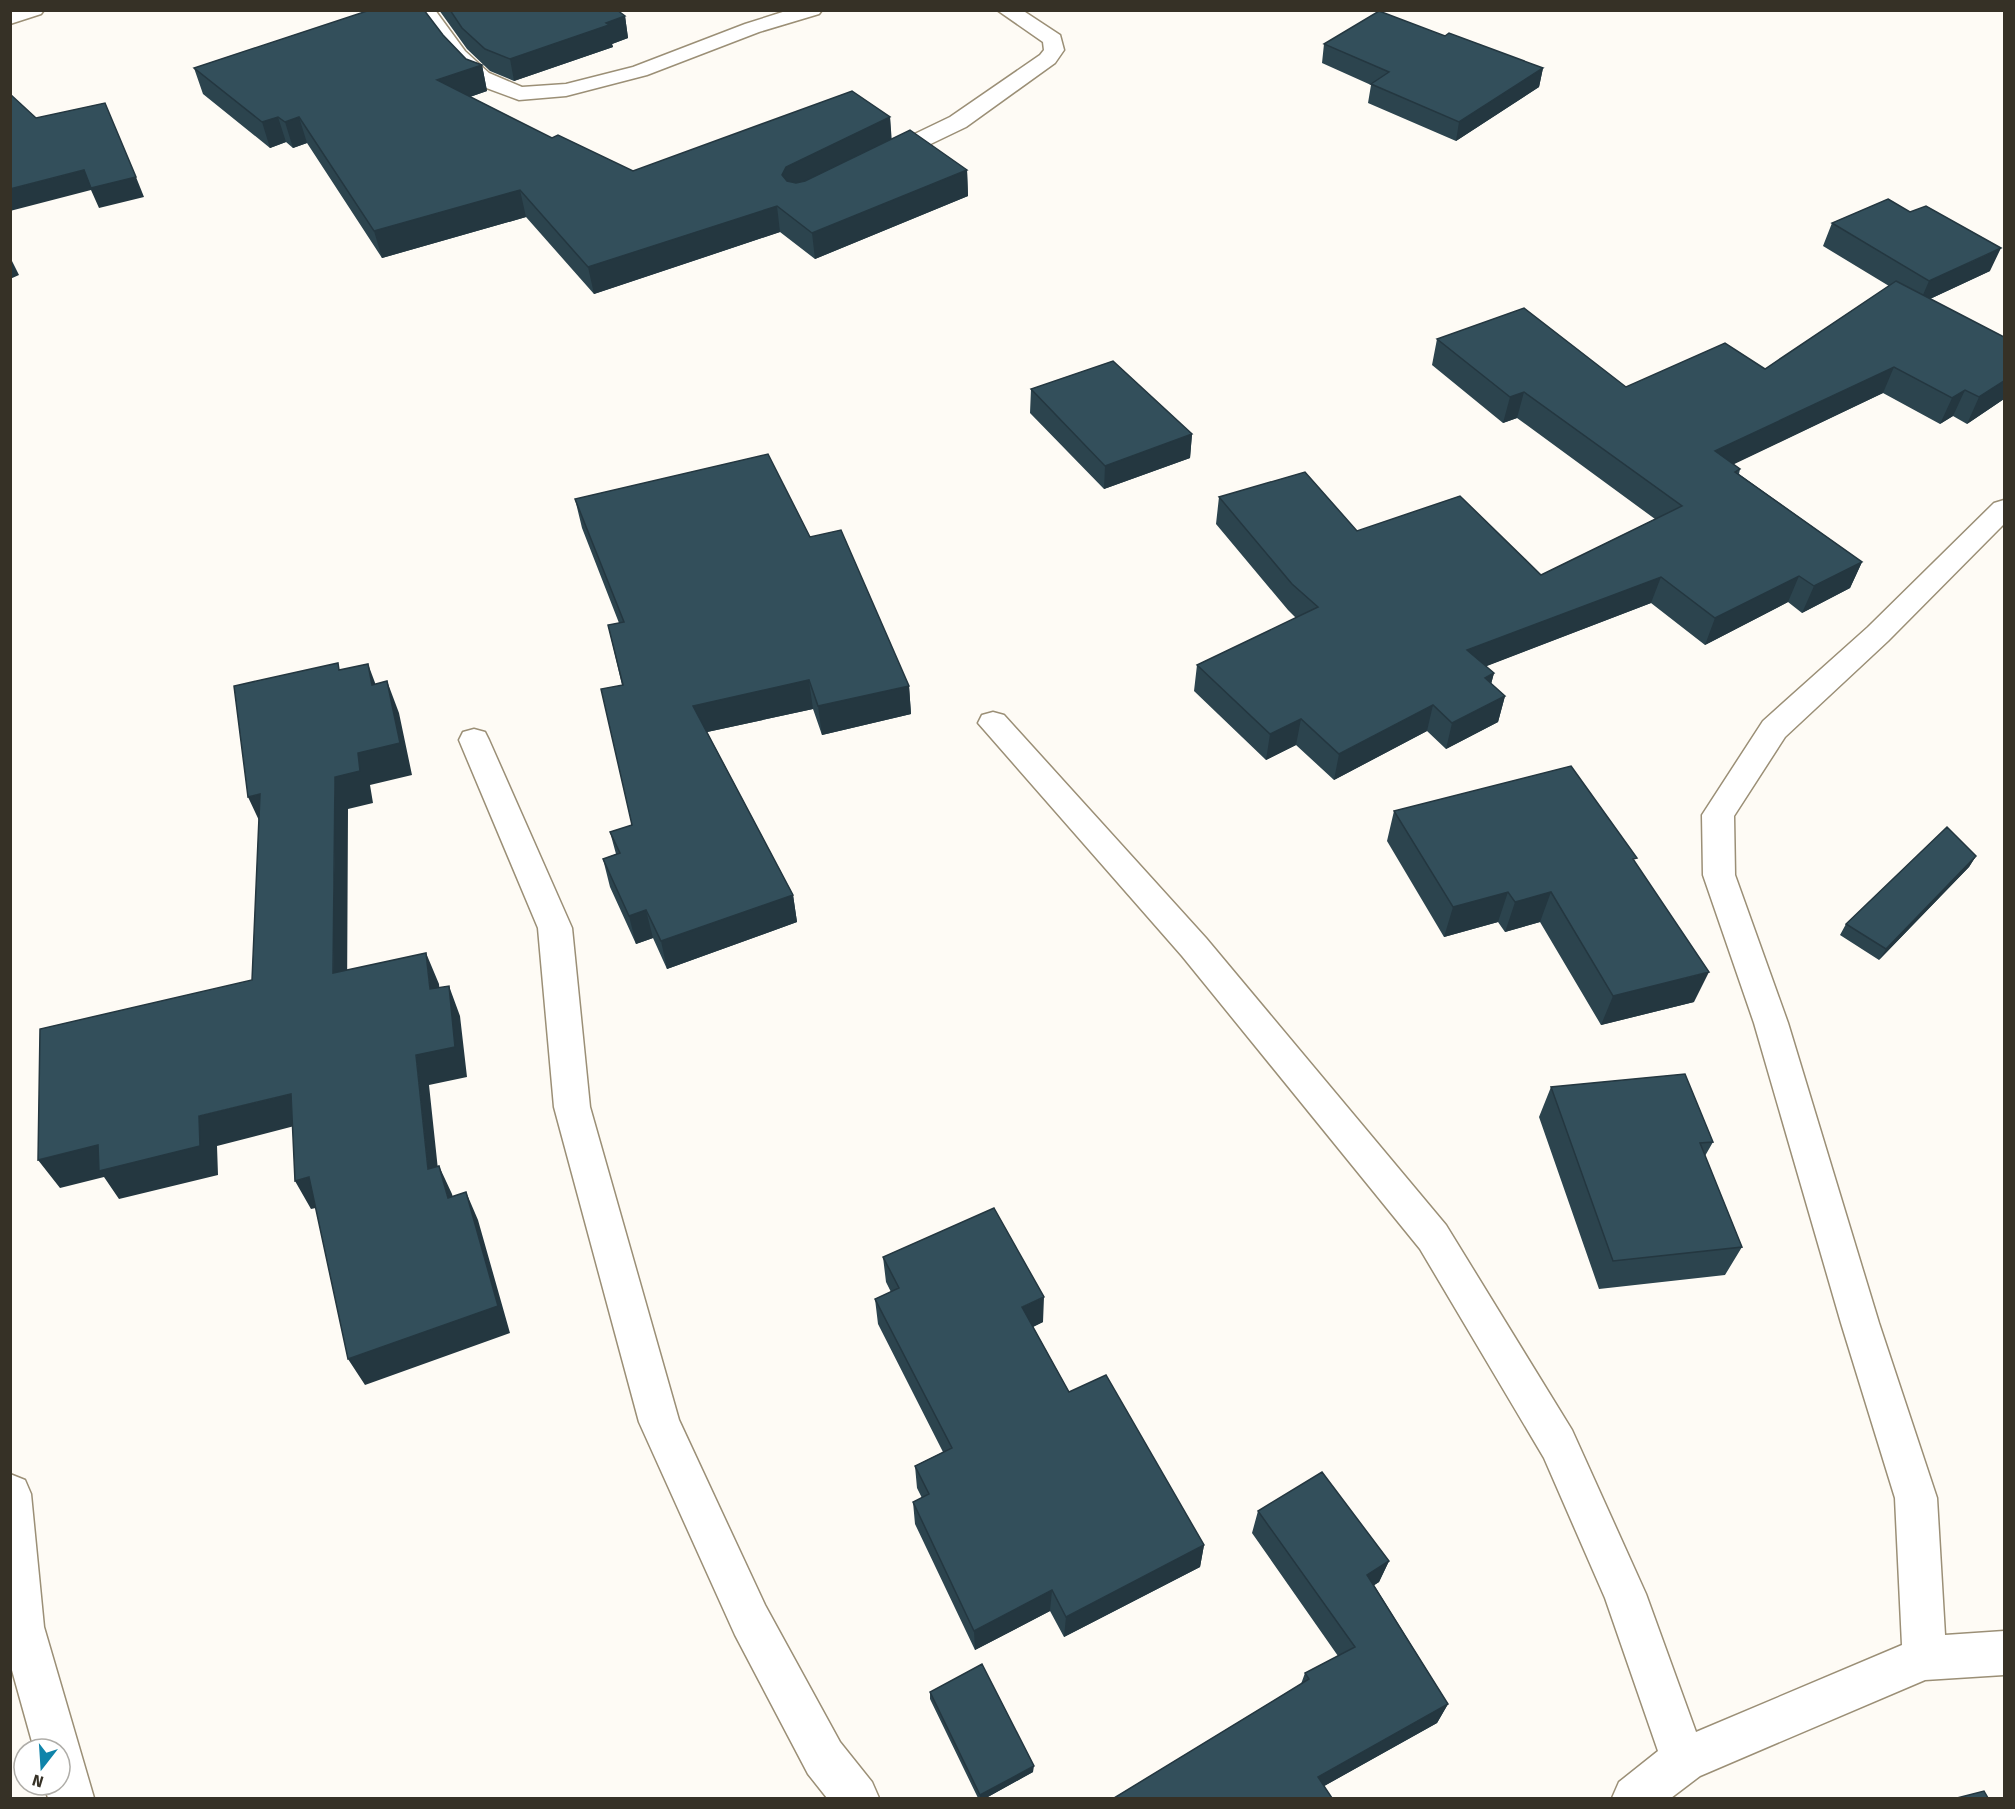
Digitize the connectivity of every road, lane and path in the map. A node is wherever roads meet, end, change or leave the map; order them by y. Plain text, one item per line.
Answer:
1 (34, 10) edge
2 (424, 10) edge
3 (812, 10) edge
4 (1007, 10) edge
5 (10, 18) edge
6 (862, 169) edge
7 (2004, 509) edge
8 (993, 723) dead end
9 (474, 740) dead end
10 (10, 1494) edge
11 (2004, 1653) edge
12 (1924, 1658) junction
13 (54, 1737) edge
14 (1684, 1760) junction
15 (856, 1798) edge
16 (1635, 1798) edge

1 - 5 street
2 - 3 street
4 - 6 street
7 - 12 street
8 - 14 street
9 - 15 street
10 - 13 street
11 - 12 street
12 - 14 street
14 - 16 street

